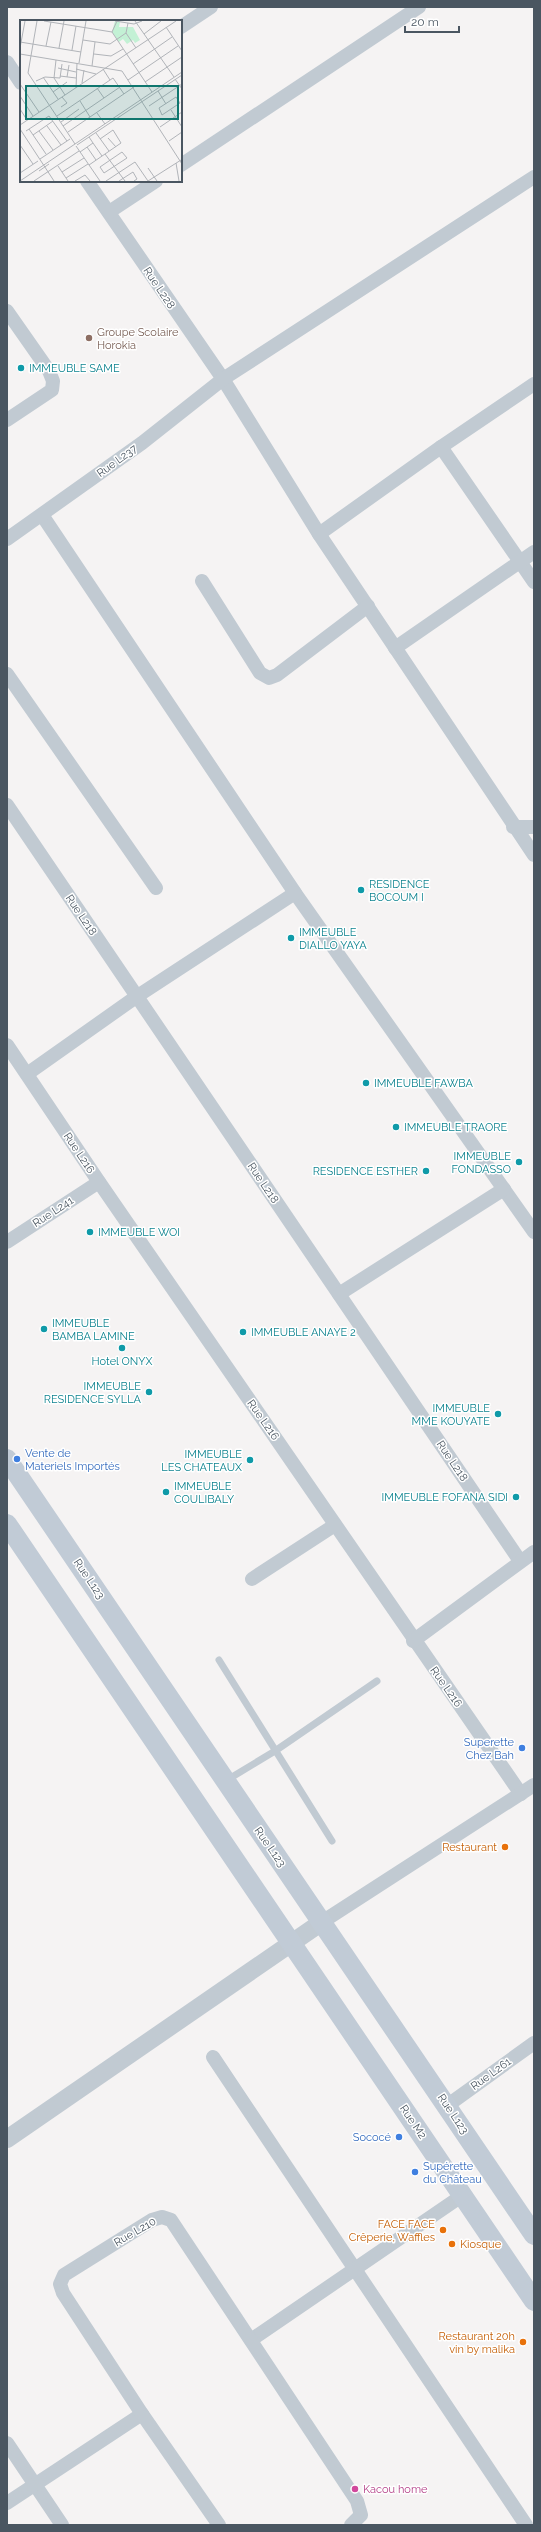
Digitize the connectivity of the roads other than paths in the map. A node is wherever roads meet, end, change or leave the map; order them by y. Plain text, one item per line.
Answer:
1 (211, 7) edge
2 (419, 7) edge
3 (182, 26) edge
4 (7, 62) edge
5 (20, 82) edge
6 (182, 163) edge
7 (534, 177) edge
8 (88, 182) edge
9 (154, 182) edge
10 (109, 212) junction
11 (7, 311) edge
12 (223, 380) junction
13 (534, 384) edge
14 (7, 420) edge
15 (441, 447) junction
16 (42, 515) junction
17 (319, 534) junction
18 (7, 539) edge
19 (534, 552) edge
20 (519, 560) junction
21 (202, 581) dead end
22 (534, 582) edge
23 (368, 606) junction
24 (395, 648) junction
25 (7, 674) edge
26 (7, 805) edge
27 (513, 827) junction
28 (534, 827) edge
29 (534, 855) edge
30 (156, 888) dead end
31 (295, 894) junction
32 (136, 997) junction
33 (7, 1045) edge
34 (26, 1074) junction
35 (99, 1182) junction
36 (504, 1189) junction
37 (534, 1232) edge
38 (7, 1242) edge
39 (339, 1294) junction
40 (7, 1458) edge
41 (7, 1524) edge
42 (335, 1525) junction
43 (534, 1552) edge
44 (520, 1561) junction
45 (252, 1579) dead end
46 (413, 1640) junction
47 (219, 1660) dead end
48 (377, 1681) dead end
49 (276, 1751) junction
50 (225, 1782) junction
51 (534, 1785) edge
52 (521, 1794) junction
53 (332, 1841) dead end
54 (322, 1922) junction
55 (292, 1942) junction
56 (534, 2043) edge
57 (213, 2057) dead end
58 (448, 2105) junction
59 (7, 2139) edge
60 (463, 2195) junction
61 (534, 2235) edge
62 (356, 2268) junction
63 (534, 2301) edge
64 (251, 2340) junction
65 (142, 2414) junction
66 (7, 2442) edge
67 (35, 2484) junction
68 (7, 2503) edge
69 (62, 2525) edge
70 (219, 2525) edge
71 (351, 2525) edge
72 (526, 2525) edge

1 - 3 street
2 - 6 street
4 - 5 street
7 - 12 street, Rue L237
8 - 10 street, Rue L228
9 - 10 street
10 - 12 street, Rue L228
11 - 14 street
12 - 16 street, Rue L237
12 - 17 street, Rue L228
13 - 15 street
15 - 17 street
15 - 20 street
16 - 18 street, Rue L237
16 - 31 street
17 - 23 street, Rue L228
19 - 20 street
20 - 22 street
20 - 24 street
21 - 23 street
23 - 24 street, Rue L228
24 - 27 street, Rue L228
25 - 30 street
26 - 32 street, Rue L218
27 - 28 street
27 - 29 street, Rue L228
31 - 32 street
31 - 36 street
32 - 34 street
32 - 39 street, Rue L218
33 - 34 street, Rue L216
34 - 35 street, Rue L216
35 - 38 street, Rue L241
35 - 42 street, Rue L216
36 - 37 street
36 - 39 street
39 - 44 street, Rue L218
40 - 50 main road, Rue L123
41 - 55 main road
42 - 45 street
42 - 46 street, Rue L216
43 - 44 street
44 - 46 street
46 - 52 street, Rue L216
47 - 49 lane
48 - 49 lane
49 - 50 lane
49 - 53 lane
50 - 54 main road, Rue L123
51 - 52 street
52 - 54 street
54 - 55 street
54 - 58 main road, Rue L123
55 - 59 street
55 - 60 main road, Rue M2
56 - 58 street, Rue L261
57 - 62 street
58 - 61 main road, Rue L123
60 - 62 street
60 - 63 main road, Rue M2
62 - 64 street
62 - 72 street
64 - 65 street, Rue L210
64 - 71 street, Rue L210
65 - 67 street
65 - 70 street, Rue L210
66 - 67 street
67 - 68 street
67 - 69 street

